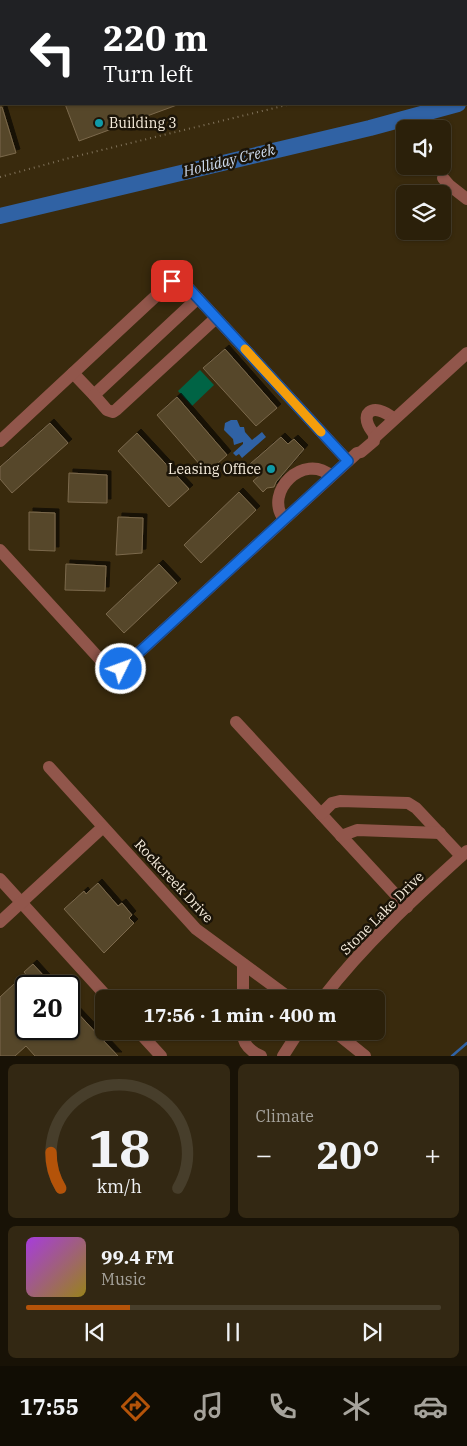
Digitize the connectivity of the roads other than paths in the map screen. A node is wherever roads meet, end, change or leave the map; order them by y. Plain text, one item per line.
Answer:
1 (442, 178) dead end
2 (467, 199) edge
3 (198, 298) junction
4 (216, 318) junction
5 (467, 353) edge
6 (73, 373) junction
7 (94, 395) junction
8 (394, 419) junction
9 (375, 437) junction
10 (0, 441) edge
11 (352, 457) junction
12 (331, 476) junction
13 (284, 519) junction
14 (0, 550) edge
15 (236, 722) dead end
16 (49, 767) dead end
17 (321, 814) junction
18 (103, 827) junction
19 (440, 833) junction
20 (341, 836) junction
21 (464, 854) edge
22 (2, 884) edge
23 (22, 902) junction
24 (407, 907) junction
25 (0, 922) edge
26 (243, 964) junction
27 (101, 990) edge
28 (243, 990) edge
29 (279, 990) edge
30 (330, 990) edge
31 (146, 1040) edge
32 (242, 1040) edge
33 (293, 1040) edge
34 (345, 1040) edge
35 (161, 1056) edge
36 (261, 1056) edge
37 (283, 1056) edge
38 (365, 1056) edge

1 - 2 street
3 - 4 street
3 - 6 street
3 - 7 street
4 - 7 street
4 - 11 street
5 - 8 street
6 - 7 street
6 - 10 street
8 - 9 street
8 - 9 street
9 - 11 street
11 - 12 street
12 - 13 street
12 - 13 street
13 - 14 street
15 - 17 street
16 - 18 street, Rockcreek Drive
17 - 19 street
17 - 20 street
18 - 23 street
18 - 26 street, Rockcreek Drive
19 - 20 street
19 - 21 street
20 - 24 street
21 - 24 street, Stone Lake Drive
22 - 23 street
23 - 25 street
23 - 27 street
24 - 30 street, Stone Lake Drive
26 - 28 street
26 - 29 street, Rockcreek Drive
31 - 35 street
32 - 36 street
33 - 37 street
34 - 38 street

